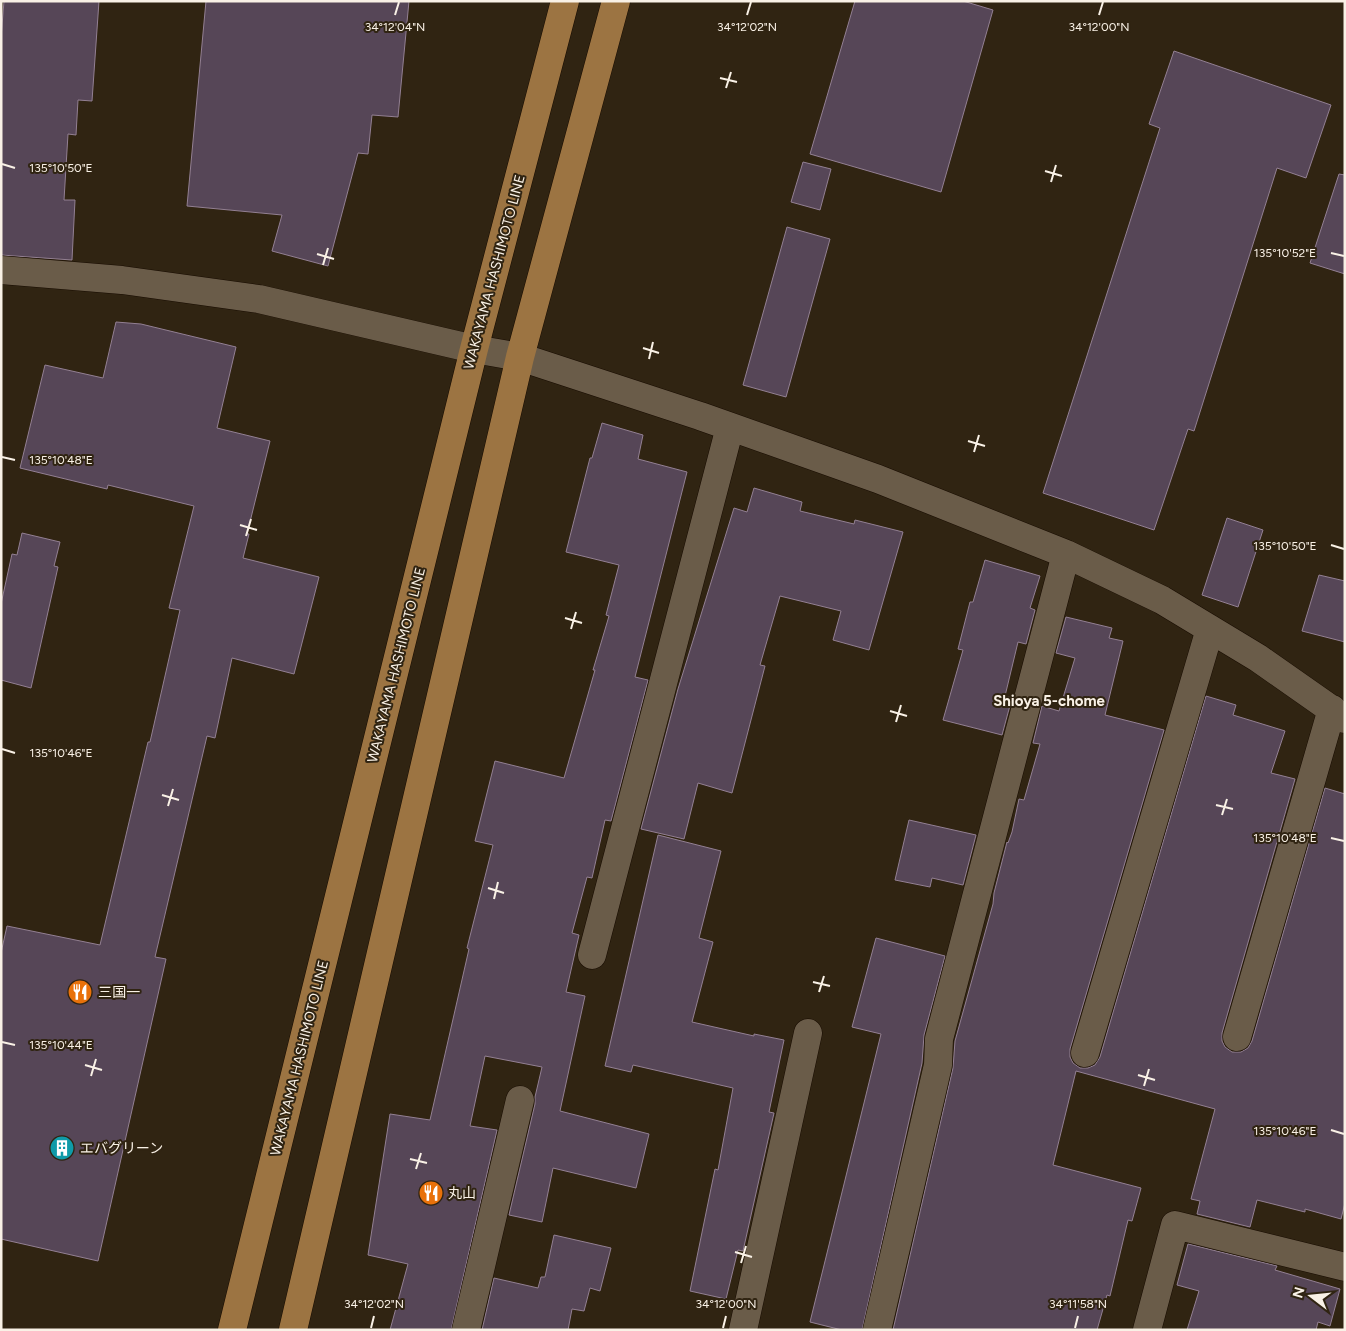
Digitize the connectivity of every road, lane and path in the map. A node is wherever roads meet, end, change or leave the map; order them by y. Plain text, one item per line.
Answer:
1 (565, 1) edge
2 (616, 1) edge
3 (1, 270) edge
4 (474, 349) junction
5 (520, 357) junction
6 (730, 427) junction
7 (1066, 554) junction
8 (1210, 629) junction
9 (1338, 714) edge
10 (592, 955) dead end
11 (808, 1033) dead end
12 (1237, 1036) dead end
13 (1085, 1053) dead end
14 (520, 1100) dead end
15 (1345, 1267) edge
16 (232, 1330) edge
17 (293, 1330) edge
18 (466, 1330) edge
19 (743, 1330) edge
20 (876, 1330) edge
21 (1147, 1330) edge

1 - 4 main road, WAKAYAMA HASHIMOTO LINE
2 - 5 main road
3 - 4 street
4 - 5 street
4 - 16 main road, WAKAYAMA HASHIMOTO LINE
5 - 6 street
5 - 17 main road
6 - 7 street
6 - 10 street
7 - 8 street
7 - 20 street
8 - 9 street
8 - 13 street
9 - 12 street
11 - 19 street
14 - 18 street
15 - 21 street

